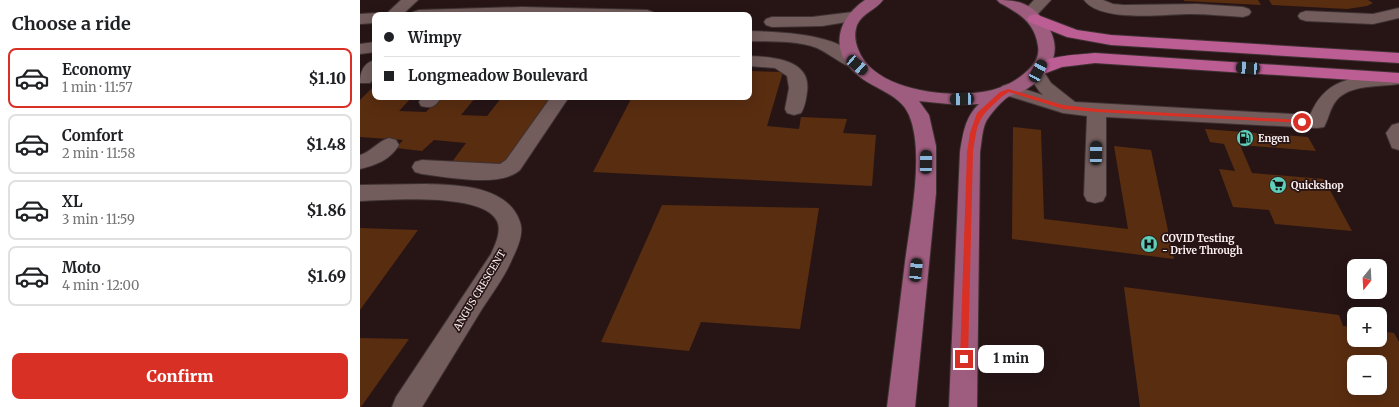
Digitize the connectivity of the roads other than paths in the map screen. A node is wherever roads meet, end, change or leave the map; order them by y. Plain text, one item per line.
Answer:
1 (410, 0) edge
2 (652, 0) edge
3 (875, 0) edge
4 (1004, 0) edge
5 (1044, 0) edge
6 (1092, 0) edge
7 (1395, 0) edge
8 (1399, 2) edge
9 (396, 12) edge
10 (645, 12) edge
11 (1243, 12) dead end
12 (1399, 13) edge
13 (1306, 16) dead end
14 (853, 17) junction
15 (1032, 17) junction
16 (372, 18) edge
17 (360, 19) edge
18 (756, 21) dead end
19 (360, 25) edge
20 (372, 25) edge
21 (752, 36) edge
22 (372, 47) edge
23 (360, 49) edge
24 (1399, 58) edge
25 (752, 61) edge
26 (857, 65) junction
27 (1037, 72) junction
28 (1399, 79) edge
29 (894, 89) junction
30 (1005, 92) junction
31 (558, 100) edge
32 (794, 110) dead end
33 (1088, 110) junction
34 (1399, 130) edge
35 (1399, 144) edge
36 (389, 145) dead end
37 (360, 162) edge
38 (422, 167) dead end
39 (360, 193) edge
40 (1095, 196) dead end
41 (406, 407) edge
42 (901, 407) edge
43 (963, 407) edge

1 - 9 street
2 - 10 street
3 - 14 main road
4 - 15 main road
5 - 15 street
6 - 11 street
7 - 8 street
12 - 13 street
14 - 18 street
14 - 26 main road
15 - 24 highway
15 - 27 main road
16 - 17 street
19 - 20 street
21 - 26 street
22 - 23 street
25 - 32 street
26 - 29 main road
27 - 28 highway
27 - 30 main road
27 - 33 street
28 - 33 street
29 - 30 main road
29 - 42 main road
30 - 33 street
30 - 43 main road
31 - 38 street
33 - 40 street
34 - 35 street
36 - 37 street
39 - 41 street, ANGUS CRESCENT

